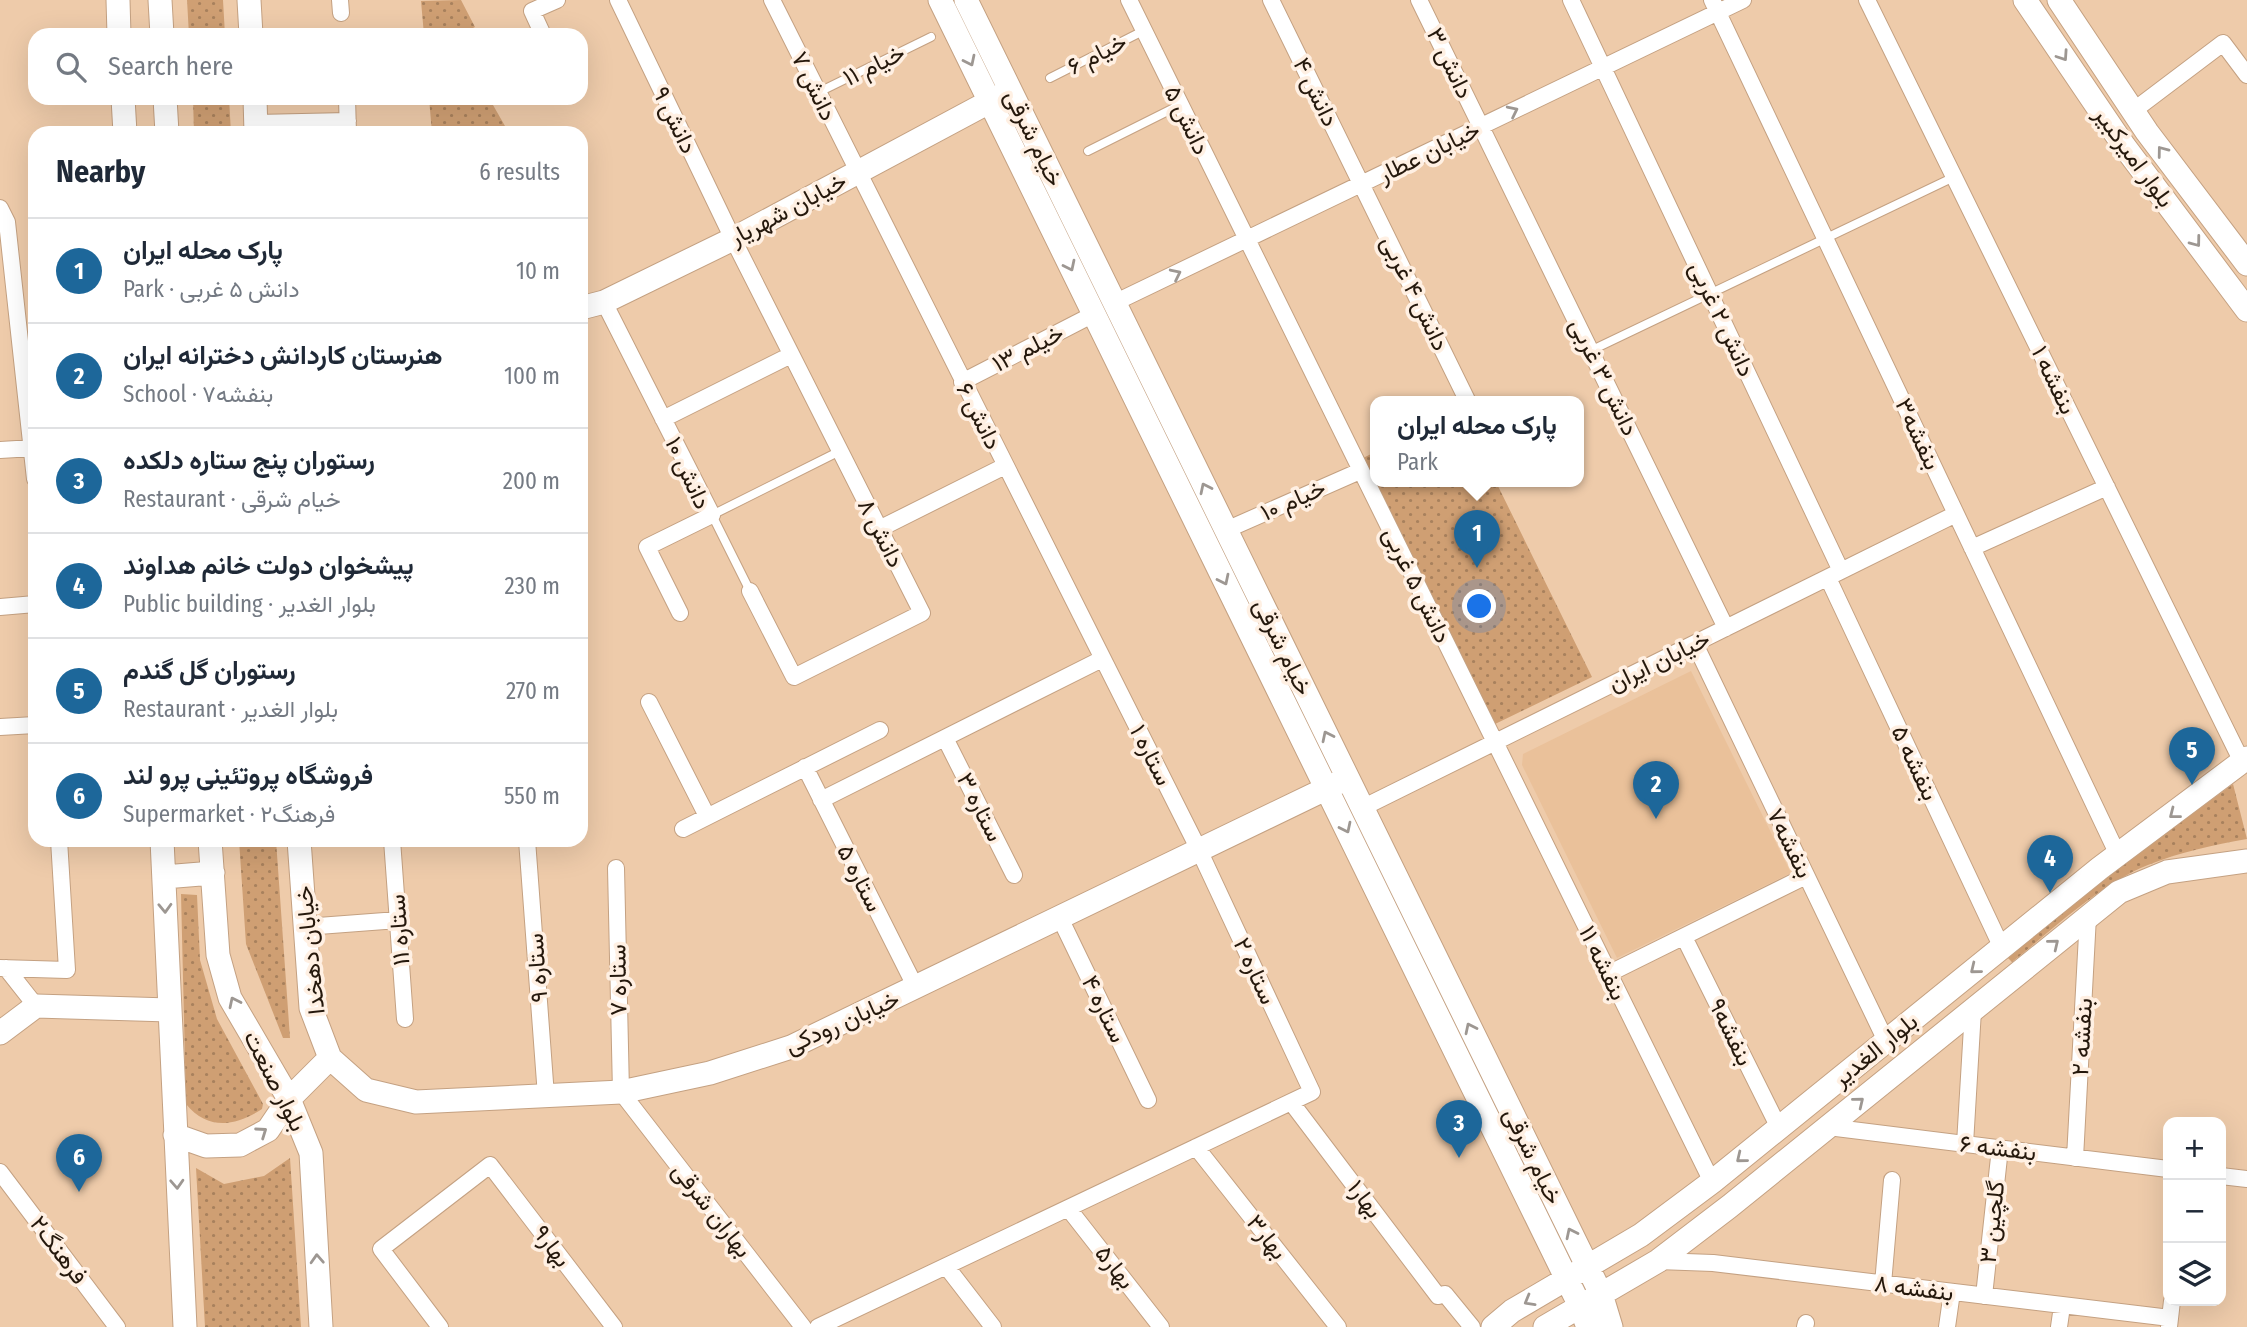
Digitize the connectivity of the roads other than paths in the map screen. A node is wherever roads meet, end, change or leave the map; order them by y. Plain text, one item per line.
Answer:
1 (118, 0) edge
2 (160, 0) edge
3 (249, 0) edge
4 (557, 0) edge
5 (618, 0) edge
6 (772, 0) edge
7 (940, 0) edge
8 (966, 0) edge
9 (1129, 0) edge
10 (1271, 0) edge
11 (1419, 0) edge
12 (1571, 0) edge
13 (1743, 0) edge
14 (1867, 0) edge
15 (2025, 0) edge
16 (2059, 0) edge
17 (1715, 6) edge
18 (120, 28) edge
19 (162, 28) edge
20 (251, 28) edge
21 (540, 28) edge
22 (1143, 31) junction
23 (931, 37) dead end
24 (1604, 67) junction
25 (2247, 75) edge
26 (1050, 78) dead end
27 (1011, 90) junction
28 (817, 93) junction
29 (990, 101) junction
30 (123, 105) edge
31 (165, 105) edge
32 (255, 105) edge
33 (347, 105) edge
34 (1180, 105) junction
35 (2133, 111) junction
36 (125, 126) edge
37 (167, 126) edge
38 (256, 126) edge
39 (348, 126) edge
40 (1481, 127) junction
41 (1088, 151) dead end
42 (857, 173) junction
43 (1954, 177) junction
44 (1362, 184) junction
45 (0, 208) edge
46 (733, 239) junction
47 (1825, 239) junction
48 (1246, 240) junction
49 (2247, 264) edge
50 (1710, 293) junction
51 (604, 302) junction
52 (588, 306) edge
53 (1104, 309) junction
54 (2247, 310) edge
55 (1590, 351) junction
56 (791, 355) junction
57 (962, 382) junction
58 (28, 396) edge
59 (1465, 396) edge
60 (663, 419) junction
61 (28, 440) edge
62 (0, 450) edge
63 (839, 451) junction
64 (1005, 466) junction
65 (1360, 471) junction
66 (2107, 487) junction
67 (1956, 514) junction
68 (712, 515) junction
69 (879, 529) junction
70 (1226, 530) junction
71 (1205, 540) junction
72 (1972, 548) junction
73 (1834, 575) junction
74 (750, 591) joint
75 (28, 605) edge
76 (0, 607) edge
77 (680, 613) dead end
78 (1726, 628) junction
79 (1695, 644) junction
80 (1102, 659) junction
81 (649, 702) dead end
82 (28, 725) edge
83 (0, 727) edge
84 (880, 730) dead end
85 (945, 738) junction
86 (1494, 743) junction
87 (2244, 759) edge
88 (805, 767) junction
89 (1348, 778) junction
90 (1326, 788) junction
91 (821, 800) junction
92 (1362, 808) junction
93 (707, 817) junction
94 (683, 829) dead end
95 (59, 847) edge
96 (162, 847) edge
97 (211, 847) edge
98 (299, 847) edge
99 (393, 847) edge
100 (528, 847) edge
101 (1199, 850) junction
102 (2118, 855) junction
103 (2247, 861) edge
104 (616, 868) dead end
105 (213, 873) junction
106 (1014, 875) dead end
107 (1806, 876) junction
108 (164, 877) junction
109 (2088, 916) junction
110 (1060, 918) junction
111 (398, 920) junction
112 (305, 927) junction
113 (1684, 937) junction
114 (2002, 948) junction
115 (3, 968) edge
116 (1608, 974) junction
117 (916, 988) junction
118 (36, 1006) junction
119 (169, 1010) junction
120 (1973, 1010) junction
121 (405, 1019) dead end
122 (0, 1033) edge
123 (1886, 1041) junction
124 (330, 1058) junction
125 (621, 1093) junction
126 (546, 1096) junction
127 (289, 1099) junction
128 (1148, 1100) dead end
129 (1291, 1102) junction
130 (1828, 1127) junction
131 (1779, 1128) junction
132 (175, 1135) junction
133 (1965, 1144) junction
134 (1196, 1147) junction
135 (2000, 1148) junction
136 (2075, 1158) junction
137 (2163, 1168) edge
138 (0, 1172) edge
139 (2226, 1177) edge
140 (2247, 1179) edge
141 (1892, 1180) dead end
142 (1712, 1182) junction
143 (1068, 1208) junction
144 (1658, 1261) junction
145 (946, 1266) junction
146 (1587, 1267) junction
147 (1567, 1279) junction
148 (1883, 1284) junction
149 (1952, 1292) junction
150 (1601, 1294) junction
151 (1984, 1296) junction
152 (2062, 1306) junction
153 (1584, 1317) edge
154 (2170, 1323) edge
155 (117, 1327) edge
156 (185, 1327) edge
157 (321, 1327) edge
158 (440, 1327) edge
159 (614, 1327) edge
160 (803, 1327) edge
161 (818, 1327) edge
162 (993, 1327) edge
163 (1161, 1327) edge
164 (1338, 1327) edge
165 (1472, 1327) edge
166 (1493, 1327) edge
167 (1545, 1327) edge
168 (1611, 1327) edge
169 (1947, 1327) edge
170 (2059, 1327) edge

1 - 18 street
2 - 19 street
3 - 20 street
4 - 21 street
5 - 46 street, دانش ۹
6 - 28 street, دانش ۷
7 -> 29 street, خیام شرقی
8 - 27 street, خیام شرقی
9 - 22 street, دانش ۵
10 - 44 street, دانش ۴
11 - 40 street, دانش ۳
12 - 24 street, دانش ۲ غربی
13 - 17 street, خیابان عطار
14 - 43 street, بنفشه ۱
15 -> 54 street, بلوار امیرکبیر
16 - 35 street, بلوار امیرکبیر
17 - 24 street, خیابان عطار
17 - 47 street, بنفشه۳
22 - 26 lane, خیام ۶
22 - 34 street, دانش ۵
23 - 28 lane, خیام ۱۱
40 -> 24 street, خیابان عطار
24 - 50 street, دانش ۲ غربی
25 - 35 street
27 - 29 street, خیابان شهریار
27 - 53 street, خیام شرقی
28 - 42 street, دانش ۷
29 - 42 street, خیابان شهریار
29 -> 53 street, خیام شرقی
30 - 36 street
31 - 37 street
32 - 38 street
33 - 39 street
34 - 41 lane
34 - 48 street, دانش ۵
49 -> 35 street, بلوار امیرکبیر
40 - 44 street, خیابان عطار
40 - 55 street, دانش ۳ غربی
42 - 46 street, خیابان شهریار
42 - 57 street, دانش ۶
43 - 47 lane
43 - 66 street, بنفشه ۱
44 - 48 street, خیابان عطار
44 - 59 street, دانش ۴ غربی
45 - 58 street
46 - 51 street, خیابان شهریار
46 - 56 street, دانش ۸
47 - 50 lane
47 - 67 street, بنفشه۳
53 -> 48 street, خیابان عطار
48 - 65 street, دانش ۵ غربی
50 - 55 lane
50 - 73 street, دانش ۲ غربی
51 - 52 street, خیابان شهریار
51 - 60 street, دانش ۱۰
53 - 57 street, خیلم ۱۳
70 -> 53 street, خیام شرقی
53 - 71 street, خیام شرقی
55 - 78 street, دانش ۳ غربی
56 - 60 street
56 - 63 street, دانش ۸
57 - 64 street, دانش ۶
60 - 68 street, دانش ۱۰
61 - 62 street
63 - 68 lane
63 - 69 street, دانش ۸
64 - 69 street
64 - 80 street, دانش ۶
65 - 70 street, خیام ۱۰
65 - 86 street, دانش ۵ غربی
66 - 72 street
66 - 87 street, بنفشه ۱
67 - 72 street, بنفشه۳
67 - 73 street, خیابان ایران
68 - 74 lane
68 - 77 street, دانش ۱۰
69 - 74 street, دانش ۸
70 - 71 street
89 -> 70 street, خیام شرقی
71 -> 90 street, خیام شرقی
72 - 102 street, بنفشه۳
73 - 78 street, خیابان ایران
73 - 114 street, بنفشه ۵
75 - 76 street
78 - 79 street, خیابان ایران
79 - 86 street, خیابان ایران
79 - 107 street, بنفشه۷
80 - 85 street
80 - 101 street, ستاره ۱
81 - 93 street
82 - 83 street
84 - 88 street
85 - 91 street
85 - 106 street, ستاره ۳
86 - 92 street, خیابان ایران
86 - 116 street, بنفشه ۱۱
87 -> 102 street, بلوار الغدیر
88 - 91 street, ستاره ۵
88 - 93 street
89 - 90 street, خیابان رودکی
89 - 92 street, خیام شرقی
90 - 101 street, خیابان رودکی
90 -> 147 street, خیام شرقی
91 - 117 street, ستاره ۵
146 -> 92 street, خیام شرقی
93 - 94 street
95 - 115 street
96 - 108 street
97 - 105 street, بلوار صنعت
98 - 112 street, خیابان دهخدا
99 - 111 street, ستاره ۱۱
100 - 126 street, ستاره ۹
101 - 110 street, خیابان رودکی
101 - 129 street, ستاره ۲
102 - 114 street, بلوار الغدیر
103 - 109 street, بلوار الغدیر
104 - 125 street, ستاره ۷
105 - 108 street
127 -> 105 street, بلوار صنعت
107 - 113 street
107 - 123 street, بنفشه۷
108 -> 119 street
120 -> 109 street, بلوار الغدیر
109 - 136 street, بنفشه ۲
110 - 117 street, خیابان رودکی
110 - 128 street, ستاره ۴
111 - 112 street
111 - 121 street, ستاره ۱۱
112 - 124 street, خیابان دهخدا
113 - 116 street
113 - 131 street, بنفشه۹
114 -> 123 street, بلوار الغدیر
115 - 118 street
116 - 142 street, بنفشه ۱۱
117 - 125 street, خیابان رودکی
118 - 119 street
118 - 122 street
119 - 132 street
130 -> 120 street, بلوار الغدیر
120 - 133 street
123 - 131 street, بلوار الغدیر
124 - 126 street, خیابان رودکی
124 - 127 street
125 - 126 street, خیابان رودکی
125 - 160 street, بهاران شرقی
132 -> 127 street
157 -> 127 street, بلوار صنعت
129 - 134 street
129 - 165 street, بهار۱
130 - 133 street, بنفشه ۶
130 - 144 street, بلوار الغدیر
131 -> 142 street, بلوار الغدیر
132 -> 156 street
133 - 135 street, بنفشه ۶
134 - 143 street
134 - 164 street, بهار۳
135 - 136 street, بنفشه ۶
135 - 151 street, گلچین ۳
136 - 137 street, بنفشه ۶
138 - 155 street, فرهنگ۲
139 - 140 street
141 - 148 street
142 - 146 street, بلوار الغدیر
143 - 145 street
143 - 163 street, بهار۵
144 - 148 street, بنفشه ۸
144 - 150 street, بلوار الغدیر
145 - 161 street
145 - 162 street
146 - 147 street, بلوار الغدیر
146 - 150 street, خیام شرقی
147 - 153 street, خیام شرقی
147 -> 166 street, بلوار الغدیر
148 - 149 street, بنفشه ۸
149 - 151 street, بنفشه ۸
149 - 169 street
150 - 153 street, بلوار الغدیر
150 - 168 street, خیام شرقی
151 - 152 street, بنفشه ۸
152 - 154 street, بنفشه ۸
152 - 170 street
153 - 167 street, بلوار الغدیر
158 - 159 street, بهار۹

